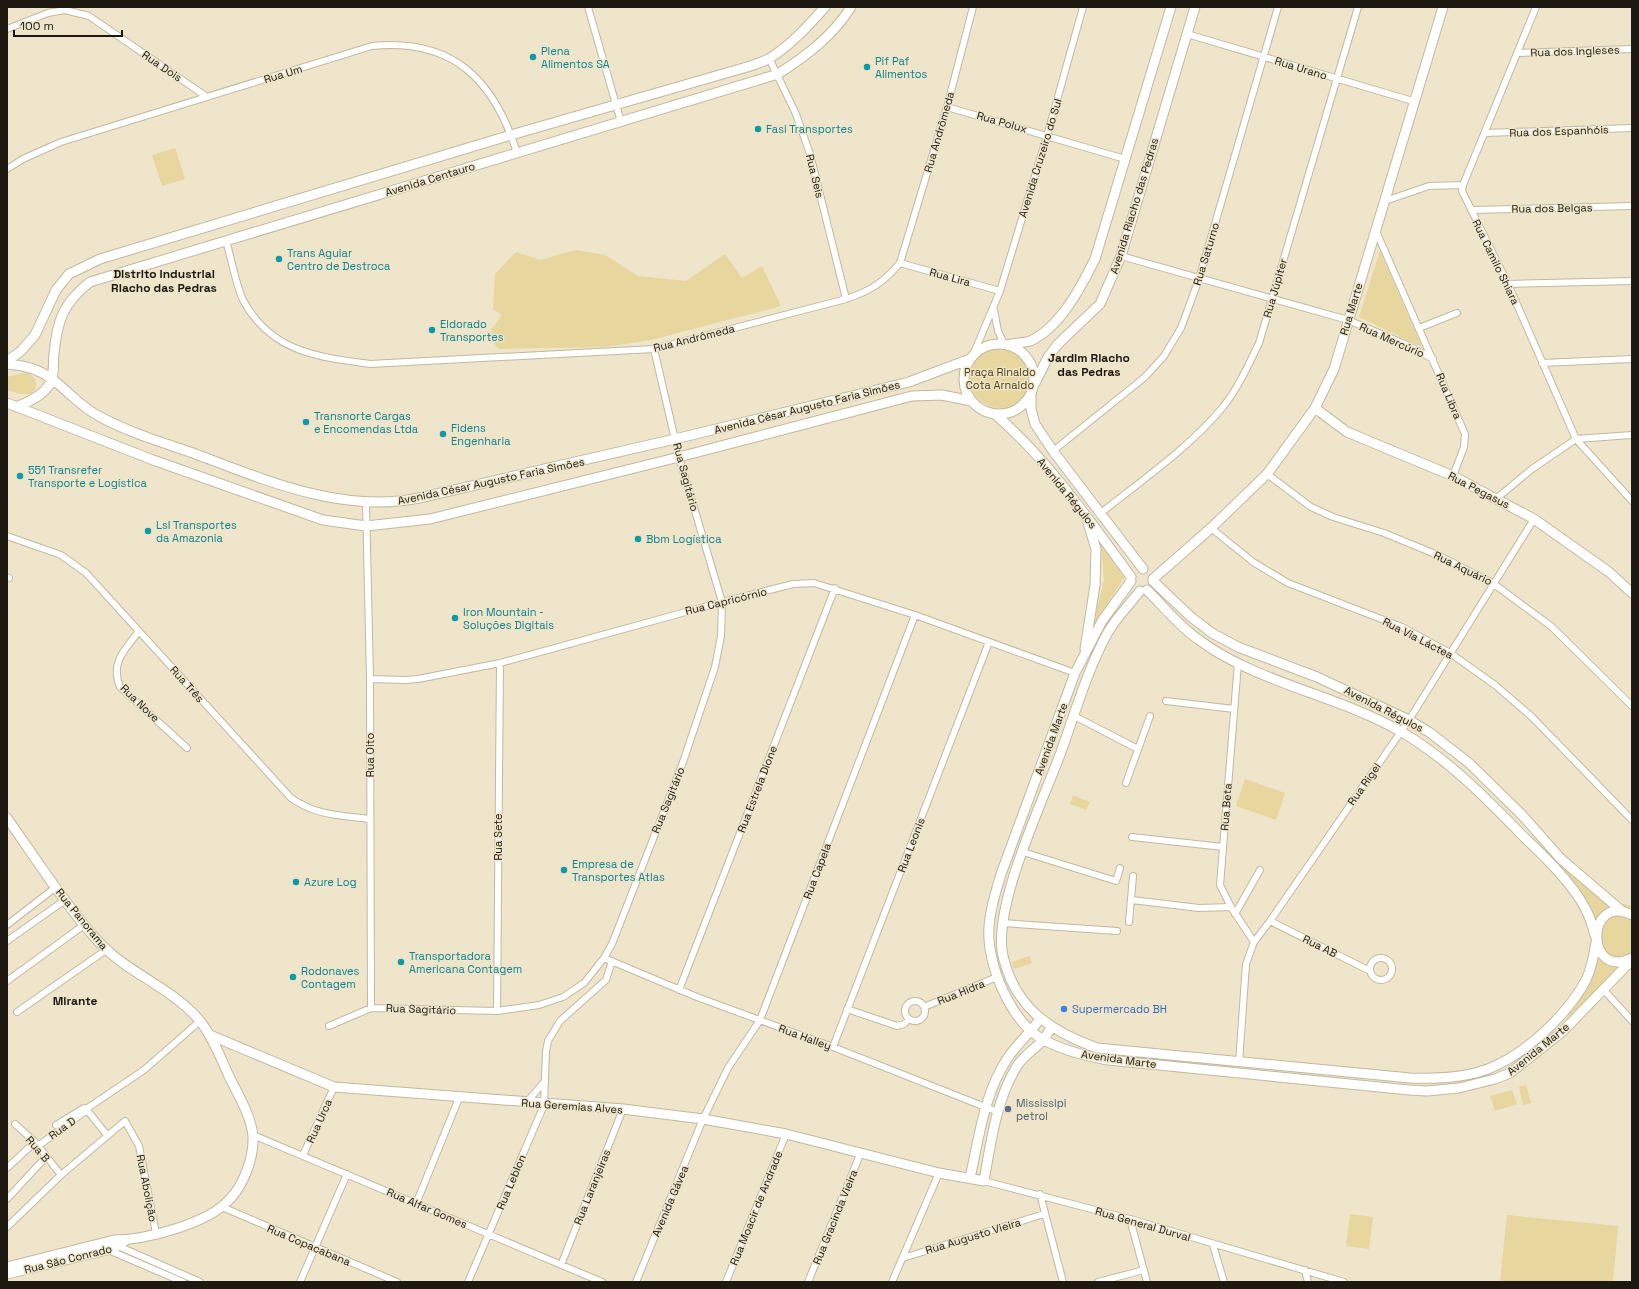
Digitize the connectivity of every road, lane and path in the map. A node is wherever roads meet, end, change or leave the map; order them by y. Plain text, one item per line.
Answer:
1 (588, 7) edge
2 (825, 7) edge
3 (852, 7) edge
4 (973, 7) edge
5 (1083, 7) edge
6 (1171, 7) edge
7 (1195, 7) edge
8 (1278, 7) edge
9 (1358, 7) edge
10 (1444, 7) edge
11 (1536, 7) edge
12 (7, 28) edge
13 (1186, 34) junction
14 (1632, 49) edge
15 (1518, 53) junction
16 (1263, 56) junction
17 (769, 58) junction
18 (778, 74) junction
19 (1337, 78) junction
20 (207, 96) junction
21 (1416, 102) junction
22 (616, 105) junction
23 (947, 107) junction
24 (621, 122) junction
25 (1632, 128) edge
26 (1485, 133) junction
27 (511, 135) junction
28 (1047, 136) junction
29 (517, 152) junction
30 (1125, 158) junction
31 (7, 169) edge
32 (1463, 185) junction
33 (1385, 201) junction
34 (1632, 206) edge
35 (1471, 210) junction
36 (1376, 230) junction
37 (226, 241) junction
38 (1121, 256) junction
39 (900, 264) junction
40 (1199, 279) junction
41 (1632, 281) edge
42 (1508, 284) junction
43 (1000, 291) junction
44 (846, 299) junction
45 (1271, 300) junction
46 (994, 309) junction
47 (1457, 313) dead end
48 (1348, 320) junction
49 (1419, 328) junction
50 (1006, 344) junction
51 (654, 349) junction
52 (972, 357) junction
53 (1433, 358) junction
54 (1632, 359) edge
55 (7, 362) edge
56 (1542, 363) junction
57 (52, 379) junction
58 (1035, 383) junction
59 (1031, 395) junction
60 (971, 401) junction
61 (7, 403) edge
62 (16, 407) junction
63 (1315, 408) junction
64 (996, 414) junction
65 (1632, 436) edge
66 (675, 439) junction
67 (1576, 439) junction
68 (1053, 451) junction
69 (679, 458) junction
70 (1267, 474) junction
71 (1453, 476) junction
72 (1497, 498) junction
73 (1632, 501) edge
74 (366, 503) junction
75 (1101, 514) junction
76 (1086, 516) junction
77 (1534, 519) junction
78 (366, 526) junction
79 (1211, 528) junction
80 (7, 536) edge
81 (1149, 575) junction
82 (1131, 579) junction
83 (1494, 584) junction
84 (836, 588) junction
85 (1143, 590) junction
86 (1632, 593) edge
87 (722, 602) junction
88 (915, 615) junction
89 (139, 631) junction
90 (989, 642) junction
91 (1450, 653) junction
92 (1084, 656) junction
93 (500, 663) junction
94 (1238, 663) junction
95 (1075, 673) junction
96 (370, 679) junction
97 (1166, 702) dead end
98 (1632, 706) edge
99 (1234, 709) junction
100 (1061, 712) junction
101 (1074, 716) junction
102 (1150, 716) dead end
103 (1409, 720) junction
104 (1401, 732) junction
105 (188, 748) dead end
106 (1138, 749) junction
107 (1126, 783) dead end
108 (7, 818) edge
109 (370, 819) junction
110 (1632, 820) edge
111 (1132, 837) dead end
112 (1223, 847) junction
113 (1023, 852) junction
114 (1120, 868) dead end
115 (1260, 870) dead end
116 (1133, 876) dead end
117 (56, 887) junction
118 (65, 900) junction
119 (1132, 900) junction
120 (1231, 907) junction
121 (1629, 913) edge
122 (1235, 914) junction
123 (1270, 921) junction
124 (1129, 922) dead end
125 (1002, 923) junction
126 (7, 925) edge
127 (84, 925) junction
128 (1117, 931) dead end
129 (1596, 939) junction
130 (7, 941) edge
131 (1254, 942) junction
132 (106, 950) junction
133 (604, 958) junction
134 (1632, 959) edge
135 (612, 961) junction
136 (1370, 971) dead end
137 (1008, 973) junction
138 (997, 977) junction
139 (7, 981) edge
140 (1603, 989) junction
141 (679, 990) junction
142 (924, 1007) junction
143 (371, 1008) junction
144 (847, 1009) junction
145 (497, 1011) junction
146 (17, 1012) dead end
147 (909, 1019) junction
148 (1040, 1019) junction
149 (760, 1020) junction
150 (200, 1021) junction
151 (1632, 1021) edge
152 (1553, 1023) junction
153 (329, 1026) dead end
154 (1052, 1027) junction
155 (1031, 1031) junction
156 (1562, 1032) junction
157 (210, 1035) junction
158 (1043, 1040) junction
159 (833, 1047) junction
160 (1239, 1063) junction
161 (1238, 1073) junction
162 (1410, 1078) junction
163 (545, 1081) junction
164 (334, 1087) junction
165 (1409, 1090) junction
166 (459, 1098) junction
167 (526, 1103) junction
168 (544, 1105) junction
169 (986, 1108) junction
170 (88, 1109) junction
171 (623, 1109) junction
172 (998, 1112) junction
173 (703, 1119) junction
174 (15, 1124) dead end
175 (56, 1125) dead end
176 (786, 1134) junction
177 (107, 1135) junction
178 (253, 1135) junction
179 (36, 1144) junction
180 (861, 1152) junction
181 (303, 1155) junction
182 (46, 1158) junction
183 (7, 1168) edge
184 (939, 1173) junction
185 (348, 1174) junction
186 (61, 1175) junction
187 (970, 1178) junction
188 (984, 1181) junction
189 (1040, 1194) junction
190 (7, 1199) edge
191 (416, 1204) junction
192 (222, 1207) junction
193 (1044, 1214) junction
194 (1130, 1219) junction
195 (7, 1227) edge
196 (156, 1233) junction
197 (488, 1234) junction
198 (116, 1243) junction
199 (1213, 1245) junction
200 (105, 1246) junction
201 (314, 1247) junction
202 (903, 1258) junction
203 (148, 1260) junction
204 (560, 1265) junction
205 (145, 1266) junction
206 (7, 1267) edge
207 (1144, 1270) junction
208 (1305, 1270) junction
209 (7, 1274) edge
210 (183, 1282) edge
211 (200, 1282) edge
212 (300, 1282) edge
213 (397, 1282) edge
214 (468, 1282) edge
215 (602, 1282) edge
216 (636, 1282) edge
217 (726, 1282) edge
218 (808, 1282) edge
219 (892, 1282) edge
220 (1063, 1282) edge
221 (1098, 1282) edge
222 (1147, 1282) edge
223 (1224, 1282) edge
224 (1308, 1282) edge
225 (1344, 1282) edge

1 - 22 street
2 - 17 street, Avenida Centauro
3 - 18 street, Avenida Centauro
4 - 23 street, Rua Andrômeda
5 - 28 street, Avenida Cruzeiro do Sul
6 - 30 street, Avenida Riacho das Pedras
7 - 13 street, Avenida Riacho das Pedras
8 - 16 street, Rua Saturno
9 - 19 street, Rua Júpiter
10 - 21 street, Rua Marte
11 - 15 street
12 - 20 street, Rua Dois
13 - 16 street, Rua Urano
13 - 38 street, Avenida Riacho das Pedras
14 - 15 street, Rua dos Ingleses
15 - 26 street
16 - 19 street, Rua Urano
16 - 40 street, Rua Saturno
17 - 18 street, Rua Seis
17 - 22 street, Avenida Centauro
18 - 24 street, Avenida Centauro
18 - 44 street, Rua Seis
19 - 21 street, Rua Urano
19 - 45 street, Rua Júpiter
20 - 27 street, Rua Um
20 - 31 street, Rua Um
21 - 33 street, Rua Marte
22 - 24 street
22 - 27 street, Avenida Centauro
23 - 28 street, Rua Polux
23 - 39 street, Rua Andrômeda
24 - 29 street, Avenida Centauro
25 - 26 street, Rua dos Espanhóis
26 - 32 street
27 - 29 street, Rua Um
27 - 55 street, Avenida Centauro
28 - 30 street, Rua Polux
28 - 43 street, Avenida Cruzeiro do Sul
29 - 37 street, Avenida Centauro
30 - 50 street, Avenida Riacho das Pedras
32 - 33 street
32 - 35 street, Rua Camilo Shiara
33 - 36 street, Rua Marte
34 - 35 street, Rua dos Belgas
35 - 42 street, Rua Camilo Shiara
36 - 48 street, Rua Marte
36 - 49 street, Rua Libra
37 - 51 street, Rua Andrômeda
37 - 57 street, Avenida Centauro
38 - 40 street, Rua Mercúrio
38 - 58 street, Avenida Riacho das Pedras
39 - 43 street, Rua Lira
39 - 44 street, Rua Andrômeda
40 - 45 street, Rua Mercúrio
40 - 68 street, Rua Saturno
41 - 42 street
42 - 56 street, Rua Camilo Shiara
43 - 46 street, Avenida Cruzeiro do Sul
44 - 51 street, Rua Andrômeda
45 - 48 street, Rua Mercúrio
45 - 75 street, Rua Júpiter
46 - 50 street, Avenida Cruzeiro do Sul
46 - 52 street, Avenida Cruzeiro do Sul
47 - 49 street
48 - 53 street, Rua Mercúrio
48 - 63 street, Rua Marte
49 - 53 street, Rua Libra
50 - 52 street
50 - 58 street
51 - 66 street, Rua Sagitário
52 - 60 street
52 - 66 street, Avenida César Augusto Faria Simões
53 - 71 street, Rua Libra
54 - 56 street
55 - 57 street, Avenida César Augusto Faria Simões
56 - 67 street, Rua Camilo Shiara
57 - 62 street
57 - 74 street, Avenida César Augusto Faria Simões
58 - 59 street
59 - 64 street
59 - 68 street, Avenida Régulos
60 - 64 street
60 - 69 street, Avenida César Augusto Faria Simões
61 - 62 street, Avenida César Augusto Faria Simões
62 - 78 street, Avenida César Augusto Faria Simões
63 - 70 street, Rua Marte
63 - 71 street, Rua Pegasus
64 - 76 street, Avenida Régulos
65 - 67 street
66 - 69 street, Rua Sagitário
66 - 74 street, Avenida César Augusto Faria Simões
67 - 72 street
67 - 73 street, Rua Camilo Shiara
68 - 75 street, Avenida Régulos
69 - 78 street, Avenida César Augusto Faria Simões
69 - 87 street, Rua Sagitário
70 - 79 street, Rua Marte
70 - 83 street, Rua Aquário
71 - 72 street, Rua Pegasus
72 - 77 street, Rua Pegasus
74 - 78 street, Rua Oito
75 - 81 street, Avenida Régulos
76 - 82 street, Avenida Régulos
76 - 92 street
77 - 83 street, Rua Rigel
77 - 86 street, Rua Pegasus
78 - 96 street, Rua Oito
79 - 81 street, Rua Marte
79 - 91 street, Rua Via Láctea
80 - 89 street, Rua Três
81 - 82 street
81 - 85 street, Avenida Marte
81 - 103 street, Avenida Régulos
82 - 85 street, Avenida Régulos
82 - 92 street, Avenida Marte
83 - 91 street, Rua Rigel
83 - 98 street, Rua Aquário
84 - 87 street, Rua Capricórnio
84 - 88 street, Rua Capricórnio
84 - 141 street, Rua Estrela Dione
85 - 94 street, Avenida Régulos
85 - 101 street, Avenida Marte
87 - 93 street, Rua Capricórnio
87 - 133 street, Rua Sagitário
88 - 90 street, Rua Capricórnio
88 - 149 street, Rua Capela
89 - 105 street, Rua Nove
89 - 109 street, Rua Três
90 - 95 street, Rua Capricórnio
90 - 144 street, Rua Leonis
91 - 103 street, Rua Rigel
91 - 110 street, Rua Via Láctea
92 - 95 street, Avenida Marte
93 - 96 street, Rua Capricórnio
93 - 145 street, Rua Sete
94 - 99 street, Rua Beta
94 - 104 street, Avenida Régulos
95 - 100 street, Avenida Marte
96 - 109 street, Rua Oito
97 - 99 street
99 - 112 street, Rua Beta
100 - 101 street
100 - 138 street, Avenida Marte
101 - 106 street
101 - 113 street, Avenida Marte
102 - 106 street
103 - 104 street, Rua Rigel
103 - 121 street, Avenida Régulos
104 - 123 street, Rua Rigel
104 - 129 street, Avenida Régulos
106 - 107 street
108 - 117 street, Rua Panorama
109 - 143 street, Rua Oito
111 - 112 street
112 - 120 street, Rua Beta
113 - 114 street
113 - 125 street, Avenida Marte
115 - 122 street
116 - 119 street
117 - 118 street, Rua Panorama
117 - 126 street
118 - 127 street, Rua Panorama
118 - 130 street
119 - 120 street
119 - 124 street
120 - 122 street, Rua Beta
121 - 129 street
122 - 131 street, Rua Beta
123 - 131 street, Rua Rigel
123 - 136 street, Rua AB
125 - 128 street
125 - 137 street, Avenida Marte
127 - 132 street, Rua Panorama
127 - 139 street
129 - 134 street
129 - 152 street, Avenida Marte
131 - 160 street, Rua Rigel
132 - 146 street
132 - 150 street, Rua Panorama
133 - 135 street, Rua Halley
133 - 145 street, Rua Sagitário
134 - 140 street, Avenida Marte
135 - 141 street, Rua Halley
135 - 163 street, Rua Leblon
137 - 138 street
137 - 148 street, Avenida Marte
138 - 142 street, Rua Hidra
138 - 155 street, Avenida Marte
140 - 151 street
140 - 156 street, Avenida Marte
141 - 149 street, Rua Halley
142 - 147 street
142 - 147 street
143 - 145 street, Rua Sagitário
143 - 153 street, Rua Sagitário
144 - 147 street
144 - 159 street, Rua Leonis
148 - 154 street, Avenida Marte
148 - 155 street
149 - 159 street, Rua Halley
149 - 173 street, Rua Capela
150 - 157 street, Rua Panorama
150 - 170 street
152 - 156 street
152 - 162 street, Avenida Marte
154 - 158 street
154 - 160 street, Avenida Marte
155 - 158 street, Avenida Marte
155 - 169 street
156 - 165 street, Avenida Marte
157 - 164 street, Rua Geremias Alves
157 - 178 street, Rua São Conrado
158 - 161 street, Avenida Marte
158 - 172 street
159 - 169 street, Rua Halley
160 - 161 street
160 - 162 street, Avenida Marte
161 - 165 street, Avenida Marte
162 - 165 street
163 - 167 street
163 - 168 street, Rua Leblon
164 - 166 street, Rua Geremias Alves
164 - 181 street, Rua Urca
166 - 167 street, Rua Geremias Alves
166 - 191 street
167 - 168 street, Rua Geremias Alves
168 - 171 street, Rua Geremias Alves
168 - 197 street, Rua Leblon
169 - 172 street, Rua Halley
169 - 187 street
170 - 175 street
170 - 177 street
170 - 179 street, Rua D
171 - 173 street, Rua Geremias Alves
171 - 204 street, Rua Laranjeiras
172 - 188 street
173 - 176 street, Rua Geremias Alves
173 - 216 street, Avenida Gávea
174 - 179 street, Rua B
176 - 180 street, Rua Geremias Alves
176 - 217 street, Rua Moacir de Andrade
177 - 186 street, Rua Abolição
177 - 196 street, Rua Abolição
178 - 181 street, Rua Alfar Gomes
178 - 192 street, Rua São Conrado
179 - 182 street, Rua B
179 - 183 street
180 - 184 street, Rua Geremias Alves
180 - 218 street, Rua Gracinda Vieira
181 - 185 street, Rua Alfar Gomes
182 - 186 street, Rua B
182 - 190 street
184 - 187 street, Rua General Durval
184 - 202 street
185 - 191 street, Rua Alfar Gomes
185 - 201 street
186 - 195 street, Rua Abolição
187 - 188 street, Rua General Durval
188 - 189 street, Rua General Durval
189 - 193 street
189 - 194 street, Rua General Durval
191 - 197 street, Rua Alfar Gomes
192 - 196 street, Rua São Conrado
192 - 201 street, Rua Copacabana
193 - 202 street, Rua Augusto Vieira
193 - 220 street
194 - 199 street, Rua General Durval
194 - 207 street
196 - 198 street, Rua São Conrado
197 - 204 street, Rua Alfar Gomes
197 - 214 street, Rua Leblon
198 - 200 street, Rua São Conrado
198 - 203 street
199 - 208 street, Rua General Durval
199 - 223 street
200 - 205 street
200 - 206 street, Rua São Conrado
200 - 209 street, Rua São Conrado
201 - 212 street
201 - 213 street, Rua Copacabana
202 - 219 street
203 - 205 street
203 - 211 street
204 - 215 street, Rua Alfar Gomes
205 - 210 street
207 - 221 street
207 - 222 street
208 - 224 street
208 - 225 street, Rua General Durval

